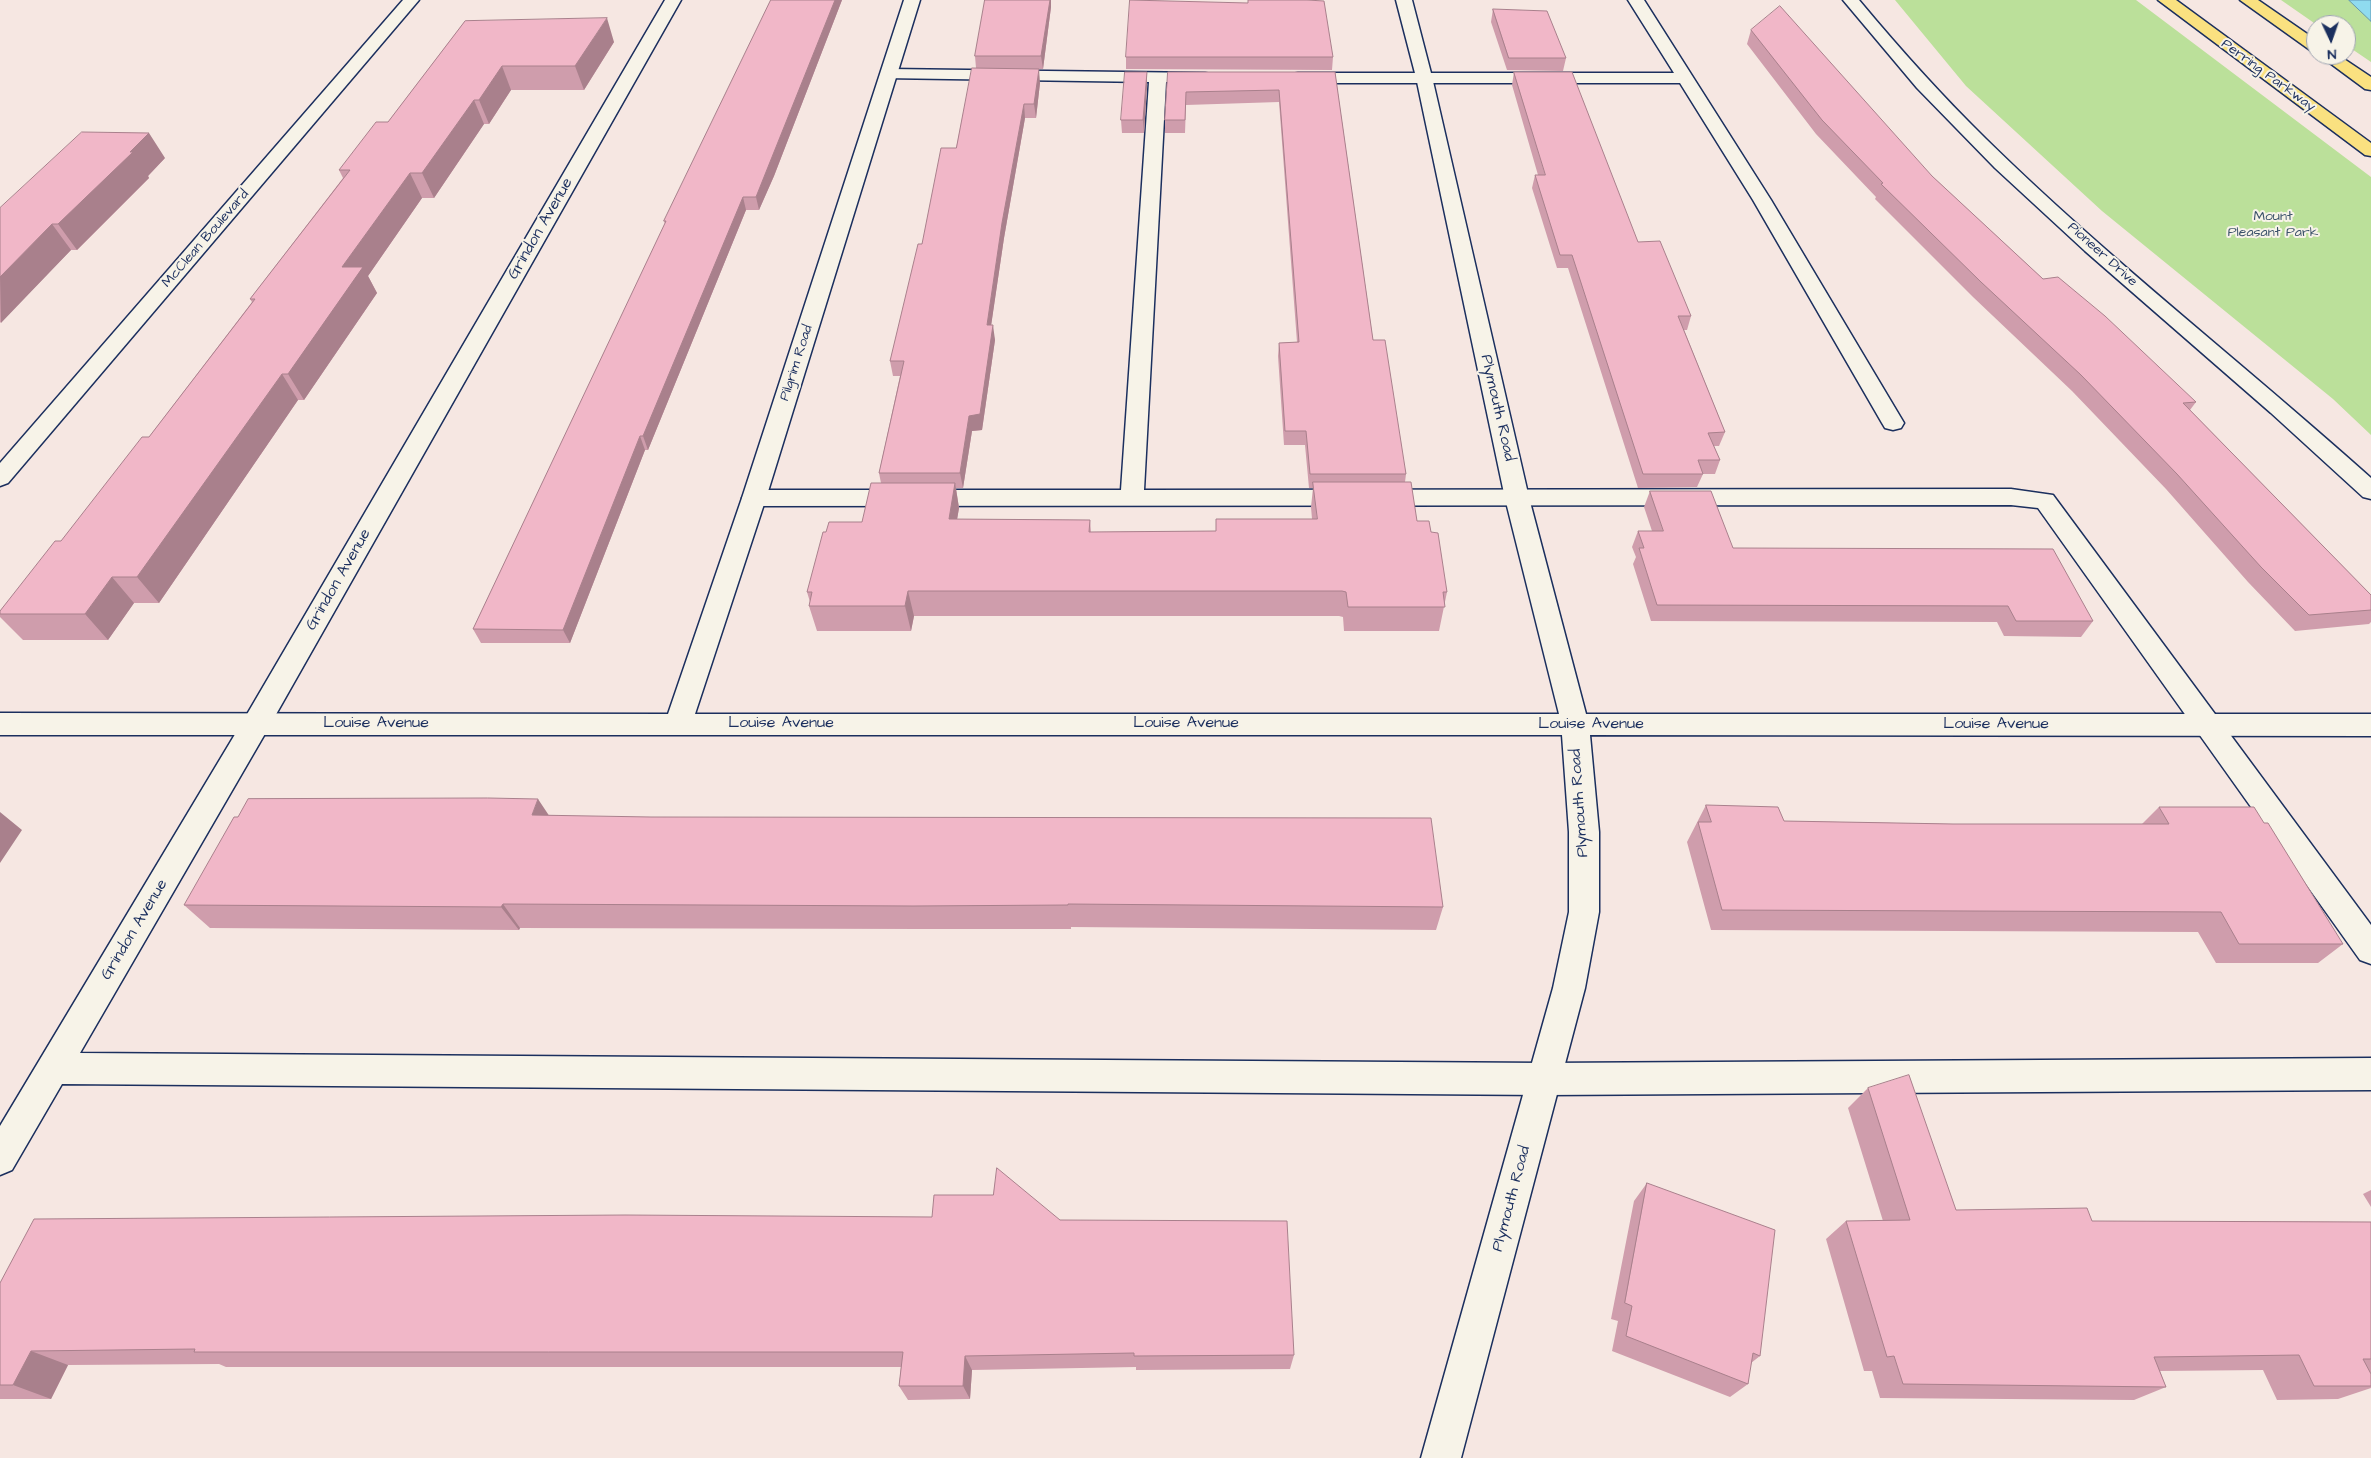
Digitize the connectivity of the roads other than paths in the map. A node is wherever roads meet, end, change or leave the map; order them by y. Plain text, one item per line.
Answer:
1 (411, 0) edge
2 (673, 0) edge
3 (912, 0) edge
4 (1404, 0) edge
5 (1636, 0) edge
6 (1851, 0) edge
7 (2166, 0) edge
8 (2248, 0) edge
9 (2306, 40) edge
10 (2342, 65) edge
11 (889, 74) junction
12 (1424, 77) junction
13 (1158, 78) junction
14 (1217, 78) edge
15 (1286, 78) edge
16 (1684, 78) junction
17 (2371, 85) edge
18 (2371, 151) edge
19 (1894, 423) dead end
20 (0, 478) edge
21 (2371, 491) edge
22 (754, 498) junction
23 (1517, 498) junction
24 (1132, 499) junction
25 (0, 724) edge
26 (256, 724) junction
27 (678, 724) junction
28 (1574, 725) junction
29 (2371, 725) edge
30 (2208, 726) junction
31 (2371, 950) edge
32 (54, 1068) junction
33 (2371, 1074) edge
34 (1545, 1079) junction
35 (0, 1158) edge
36 (1441, 1458) edge

1 - 20 street, McClean Boulevard
2 - 26 street, Grindon Avenue
3 - 11 street, Pilgrim Road
4 - 12 street, Plymouth Road
5 - 16 street
6 - 21 street, Pioneer Drive
7 - 18 main road, Perring Parkway
8 - 9 main road
10 - 17 main road
11 - 13 street
11 - 22 street, Pilgrim Road
12 - 15 street
12 - 16 street
12 - 23 street, Plymouth Road
13 - 14 street
13 - 24 street
16 - 19 street
22 - 24 street
22 - 27 street, Pilgrim Road
23 - 24 street
23 - 28 street, Plymouth Road
23 - 30 street
25 - 26 street, Louise Avenue
26 - 27 street, Louise Avenue
26 - 32 street, Grindon Avenue
27 - 28 street, Louise Avenue
28 - 30 street, Louise Avenue
28 - 34 street, Plymouth Road
29 - 30 street, Louise Avenue
30 - 31 street
32 - 34 street
32 - 35 street, Grindon Avenue
33 - 34 street
34 - 36 street, Plymouth Road

